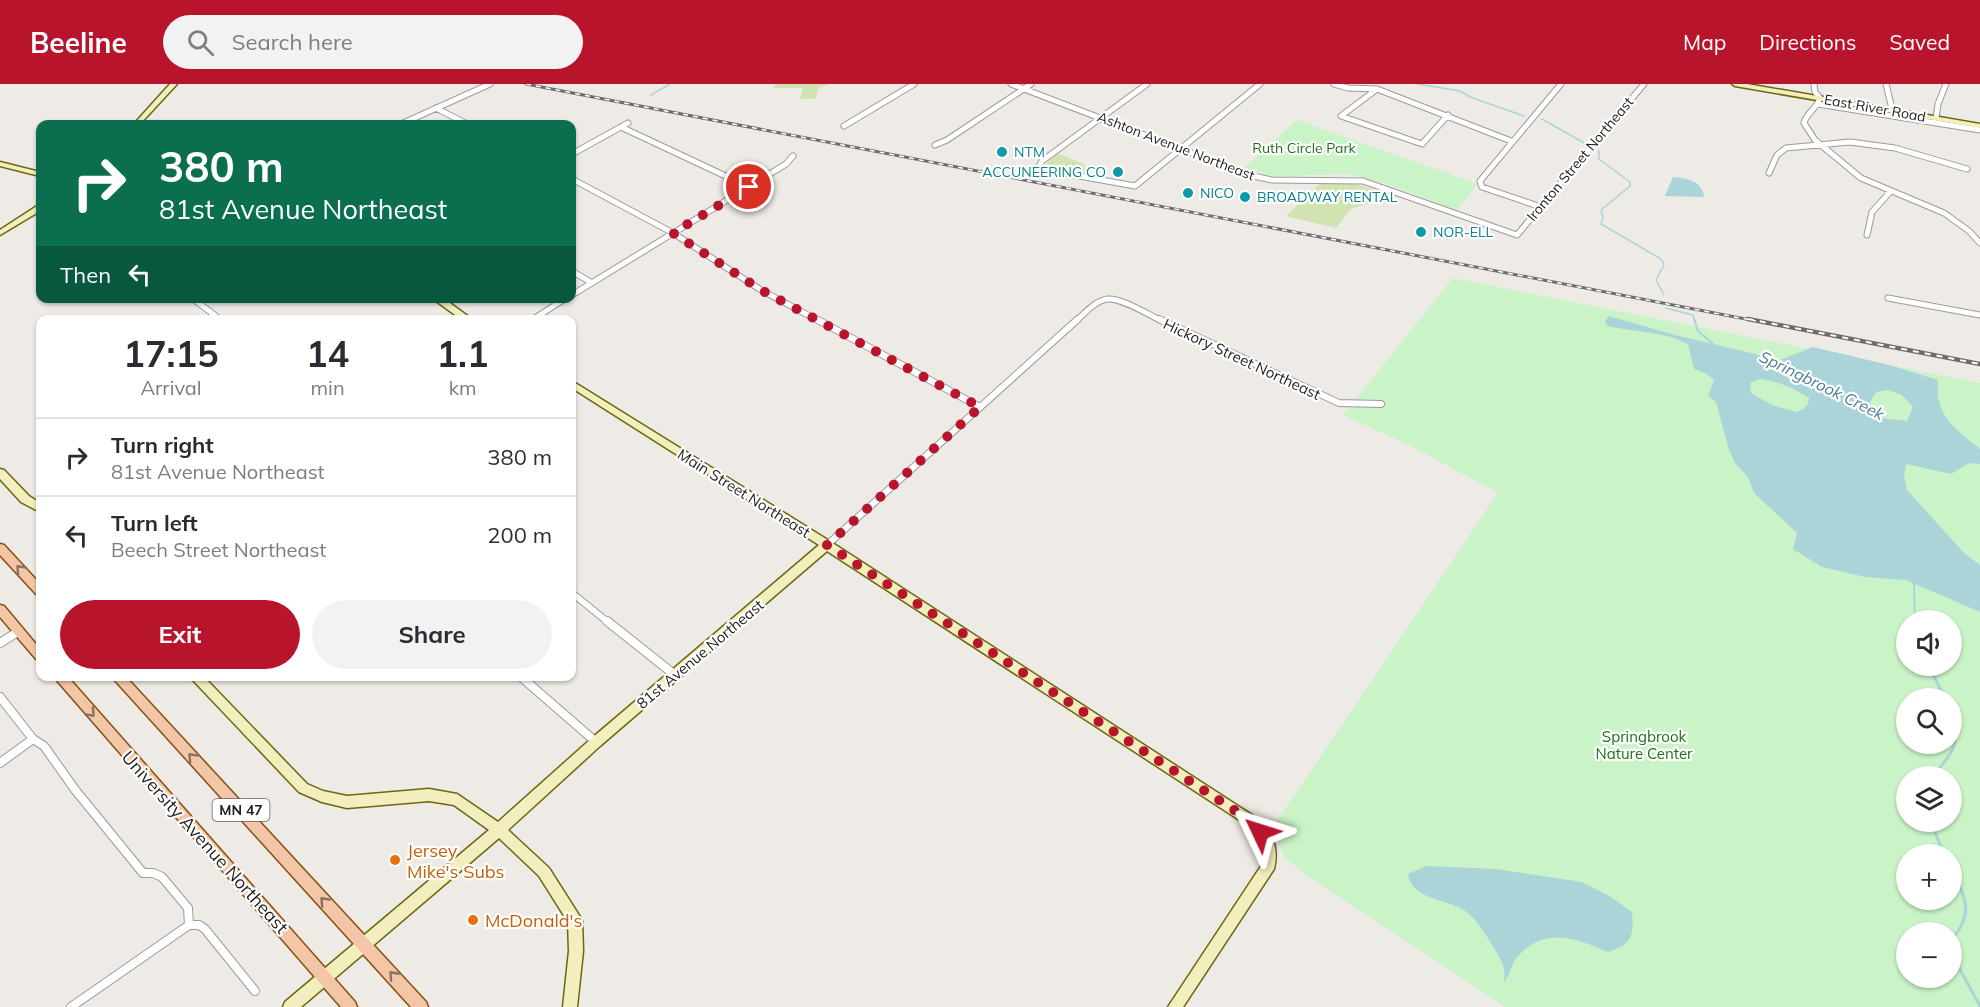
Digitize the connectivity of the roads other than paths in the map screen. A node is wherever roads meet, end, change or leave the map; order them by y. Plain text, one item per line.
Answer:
1 (174, 84) edge
2 (483, 84) edge
3 (490, 84) edge
4 (914, 84) edge
5 (1011, 84) edge
6 (1031, 84) edge
7 (1147, 84) edge
8 (1260, 84) edge
9 (1334, 84) edge
10 (1561, 84) edge
11 (1644, 84) edge
12 (1735, 84) edge
13 (1770, 84) edge
14 (1886, 84) edge
15 (1946, 84) edge
16 (1023, 89) junction
17 (1377, 89) junction
18 (1817, 94) edge
19 (458, 98) junction
20 (1891, 105) junction
21 (436, 108) junction
22 (1448, 115) junction
23 (1937, 116) junction
24 (1101, 118) junction
25 (141, 120) edge
26 (410, 120) edge
27 (459, 120) edge
28 (1980, 121) edge
29 (628, 123) dead end
30 (844, 126) dead end
31 (621, 128) junction
32 (1980, 128) edge
33 (1511, 141) junction
34 (1819, 143) junction
35 (935, 145) dead end
36 (1183, 149) junction
37 (576, 152) edge
38 (793, 156) dead end
39 (0, 164) edge
40 (1967, 169) dead end
41 (1769, 172) dead end
42 (36, 173) edge
43 (576, 181) edge
44 (749, 187) junction
45 (1890, 192) junction
46 (1541, 207) junction
47 (36, 210) edge
48 (0, 233) edge
49 (673, 233) junction
50 (1972, 233) junction
51 (1980, 234) edge
52 (1517, 235) joint
53 (1867, 235) dead end
54 (1980, 243) edge
55 (576, 273) edge
56 (592, 283) junction
57 (576, 293) edge
58 (1888, 298) dead end
59 (1107, 299) joint
60 (199, 303) edge
61 (444, 303) edge
62 (558, 303) edge
63 (214, 315) edge
64 (462, 315) edge
65 (540, 315) edge
66 (1980, 315) edge
67 (576, 387) edge
68 (1381, 404) dead end
69 (980, 407) junction
70 (0, 472) edge
71 (36, 505) edge
72 (827, 545) junction
73 (0, 548) edge
74 (36, 587) edge
75 (576, 596) edge
76 (0, 609) edge
77 (19, 631) junction
78 (0, 643) edge
79 (36, 651) edge
80 (675, 675) junction
81 (63, 681) edge
82 (122, 681) edge
83 (200, 681) edge
84 (526, 681) edge
85 (0, 697) edge
86 (33, 739) junction
87 (596, 742) junction
88 (0, 763) edge
89 (499, 830) junction
90 (189, 925) junction
91 (364, 944) junction
92 (325, 977) junction
93 (255, 991) dead end
94 (71, 1007) edge
95 (290, 1007) edge
96 (350, 1007) edge
97 (421, 1007) edge
98 (570, 1007) edge
99 (1175, 1007) edge

1 - 25 street
2 - 19 street
3 - 19 street
4 - 30 street
5 - 16 street, Ashton Avenue Northeast
6 - 16 street
7 - 24 street
8 - 36 street
9 - 17 street
10 - 33 street
11 - 46 street, Ironton Street Northeast
12 - 18 street, East River Road
13 - 18 street, East River Road
14 - 20 street
15 - 23 street
16 - 24 street, Ashton Avenue Northeast
16 - 35 street
17 - 22 street
17 - 22 street
18 - 20 street, East River Road
18 - 23 street, East River Road
18 - 32 street
18 - 34 street
19 - 21 street
20 - 23 street, East River Road
21 - 26 street
21 - 27 street
22 - 33 street
23 - 28 street, East River Road
23 - 32 street, East River Road
24 - 36 street, Ashton Avenue Northeast
24 - 36 street
29 - 31 street
31 - 37 street
31 - 44 street
33 - 46 street
34 - 40 street
34 - 41 street
34 - 45 street
36 - 52 street, Ashton Avenue Northeast
38 - 44 street
39 - 42 street
43 - 49 street
44 - 49 street
45 - 50 street
45 - 53 street
46 - 52 street, Ironton Street Northeast
47 - 48 street
49 - 56 street
49 - 69 street
50 - 51 street
50 - 54 street
55 - 56 street
56 - 57 street
58 - 66 street
59 - 68 street, Hickory Street Northeast
59 - 69 street, 81st Avenue Northeast
60 - 63 street
61 - 64 street
62 - 65 street
67 - 72 street, Main Street Northeast
69 - 72 street, 81st Avenue Northeast
70 - 71 street
72 - 80 street, 81st Avenue Northeast
72 - 99 street, Main Street Northeast
74 -> 73 main road
75 - 80 street
76 - 77 main road
77 - 78 street
77 - 79 main road
80 - 87 street, 81st Avenue Northeast
81 -> 92 main road, University Avenue Northeast / MN 47
91 -> 82 main road, MN 47
83 - 89 street
84 - 87 street
85 - 86 street
86 - 88 street
86 - 90 street
87 - 89 street, 81st Avenue Northeast
89 - 91 street, 81st Avenue Northeast
89 - 98 street
90 - 93 street
90 - 94 street
91 - 92 street, 81st Avenue Northeast
97 -> 91 main road, MN 47
92 - 95 street, 81st Avenue Northeast
92 - 96 main road, University Avenue Northeast / MN 47

